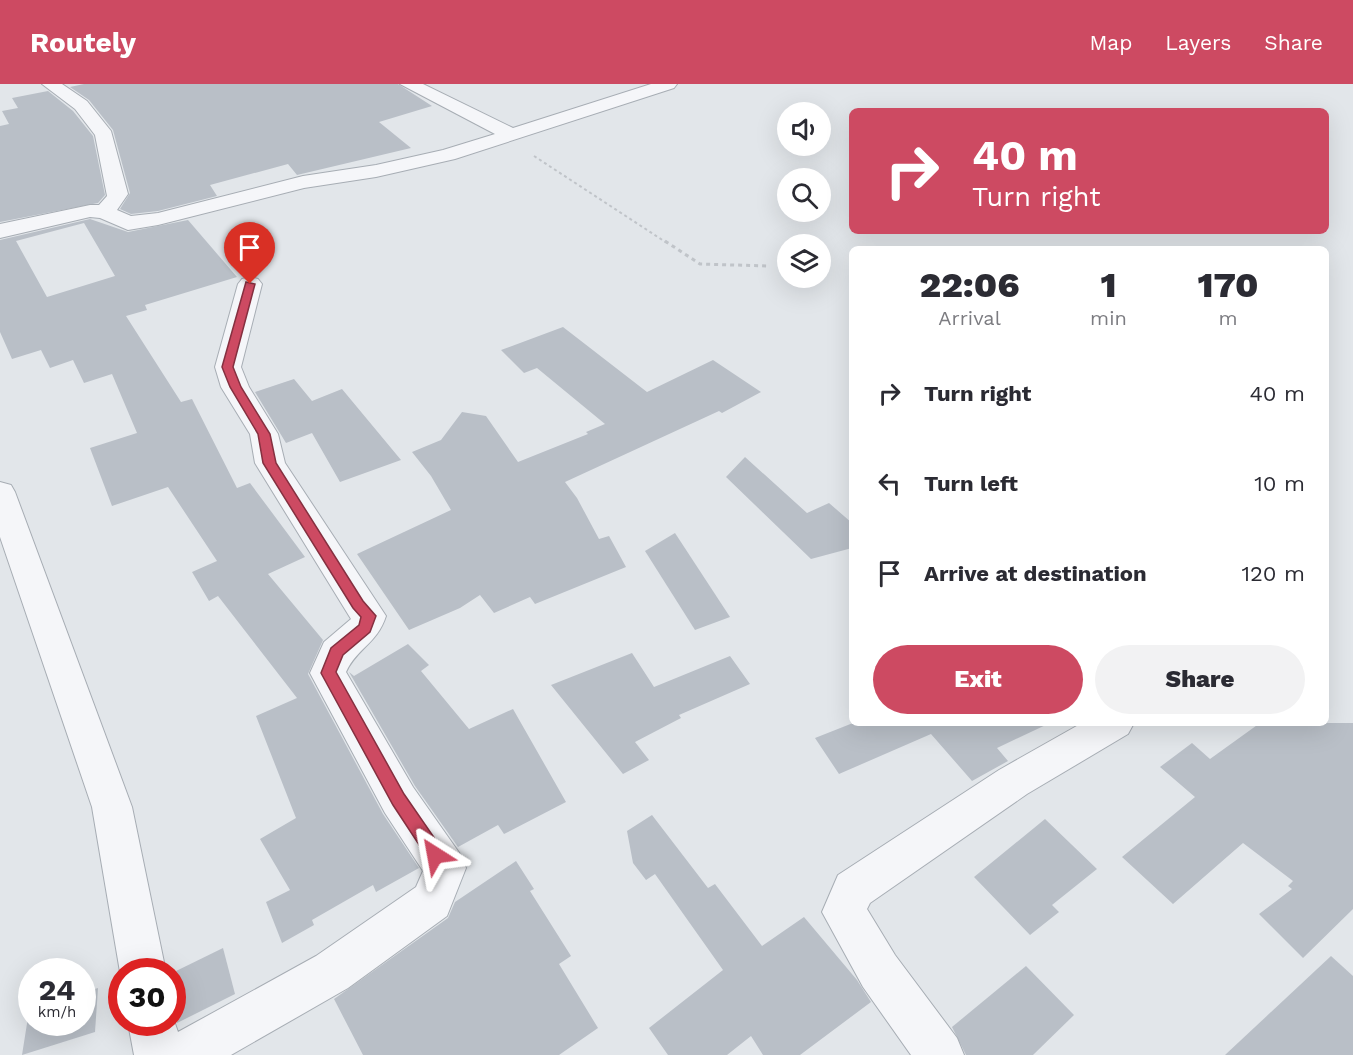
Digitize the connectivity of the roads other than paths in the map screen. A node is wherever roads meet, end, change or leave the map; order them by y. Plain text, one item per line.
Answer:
1 (51, 84) edge
2 (409, 84) edge
3 (669, 84) edge
4 (509, 136) junction
5 (104, 212) junction
6 (0, 231) edge
7 (250, 284) dead end
8 (0, 492) edge
9 (1110, 726) edge
10 (139, 958) edge
11 (154, 1036) edge
12 (158, 1055) edge
13 (184, 1055) edge
14 (940, 1055) edge

1 - 5 street
2 - 4 street
3 - 4 street
4 - 5 street
5 - 6 street
7 - 13 street
8 - 10 street
9 - 14 street
11 - 12 street

